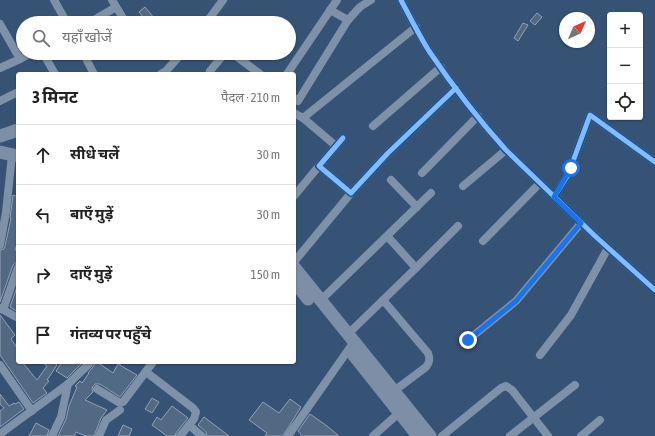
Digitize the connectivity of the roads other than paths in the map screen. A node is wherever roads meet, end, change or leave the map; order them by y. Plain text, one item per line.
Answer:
1 (54, 0) edge
2 (223, 0) edge
3 (337, 0) edge
4 (371, 0) edge
5 (401, 0) edge
6 (114, 3) edge
7 (330, 10) junction
8 (63, 16) edge
9 (98, 16) edge
10 (122, 16) edge
11 (211, 16) edge
12 (348, 20) junction
13 (0, 25) edge
14 (416, 27) junction
15 (16, 52) edge
16 (18, 60) edge
17 (47, 60) edge
18 (87, 60) edge
19 (176, 60) edge
20 (219, 60) edge
21 (241, 60) edge
22 (441, 67) junction
23 (0, 68) edge
24 (210, 71) dead end
25 (53, 72) edge
26 (93, 72) edge
27 (167, 72) edge
28 (257, 72) edge
29 (288, 72) edge
30 (456, 88) junction
31 (16, 93) edge
32 (296, 100) edge
33 (0, 101) edge
34 (296, 114) edge
35 (478, 116) junction
36 (303, 118) junction
37 (373, 126) dead end
38 (16, 131) edge
39 (0, 136) edge
40 (343, 138) dead end
41 (336, 146) junction
42 (506, 150) junction
43 (10, 154) edge
44 (655, 162) edge
45 (319, 166) junction
46 (422, 173) dead end
47 (391, 180) dead end
48 (540, 183) junction
49 (463, 186) dead end
50 (351, 193) junction
51 (431, 193) dead end
52 (296, 194) edge
53 (554, 197) junction
54 (417, 207) junction
55 (581, 223) junction
56 (458, 226) dead end
57 (388, 236) junction
58 (483, 241) dead end
59 (0, 245) edge
60 (608, 248) junction
61 (296, 260) edge
62 (416, 268) junction
63 (296, 269) edge
64 (16, 273) edge
65 (296, 283) edge
66 (654, 287) edge
67 (321, 300) junction
68 (384, 300) junction
69 (2, 309) edge
70 (16, 317) edge
71 (468, 340) dead end
72 (350, 342) junction
73 (540, 355) dead end
74 (89, 364) edge
75 (152, 364) edge
76 (0, 365) edge
77 (146, 372) junction
78 (68, 384) junction
79 (575, 385) dead end
80 (97, 389) dead end
81 (394, 391) junction
82 (120, 410) dead end
83 (32, 411) junction
84 (399, 413) junction
85 (534, 417) junction
86 (600, 420) dead end
87 (189, 425) junction
88 (0, 434) edge
89 (52, 436) edge
90 (99, 436) edge
91 (180, 436) edge
92 (202, 436) edge
93 (288, 436) edge
94 (373, 436) edge
95 (418, 436) edge
96 (430, 436) edge
97 (442, 436) edge
98 (510, 436) edge
99 (548, 436) edge
100 (581, 436) edge

1 - 8 street
2 - 11 street
3 - 7 street
4 - 12 street
5 - 14 street
6 - 9 street
6 - 10 street
7 - 12 street
7 - 29 street
12 - 32 street
13 - 15 street
14 - 22 street
14 - 36 street
16 - 23 street
17 - 25 street
18 - 26 street
19 - 27 street
20 - 24 street
21 - 28 street
22 - 30 street
22 - 37 street
30 - 35 street
30 - 50 street
31 - 33 street
34 - 36 street
35 - 42 street
35 - 46 street
36 - 41 street
38 - 39 main road
40 - 41 street
41 - 45 street
42 - 48 street
42 - 49 street
43 - 59 street
44 - 53 street
45 - 50 street
45 - 52 street
47 - 54 street
48 - 53 street
48 - 58 street
50 - 61 street
51 - 54 street
53 - 55 street
54 - 57 street
55 - 60 street
55 - 71 street
56 - 62 street
57 - 62 street
57 - 67 street
60 - 66 street
60 - 73 street
62 - 68 street
63 - 67 main road
64 - 69 street
65 - 72 main road
67 - 72 main road
68 - 72 street
68 - 81 street
69 - 70 street
72 - 81 main road
72 - 84 main road
72 - 93 street
74 - 78 street
75 - 77 street
76 - 83 street
77 - 80 street
77 - 87 street
78 - 83 street
78 - 89 street
79 - 85 street
81 - 96 main road
82 - 90 street
83 - 88 street
84 - 94 street
84 - 95 main road
85 - 97 street
85 - 98 street
85 - 99 street
86 - 100 street
87 - 91 street
87 - 92 street

